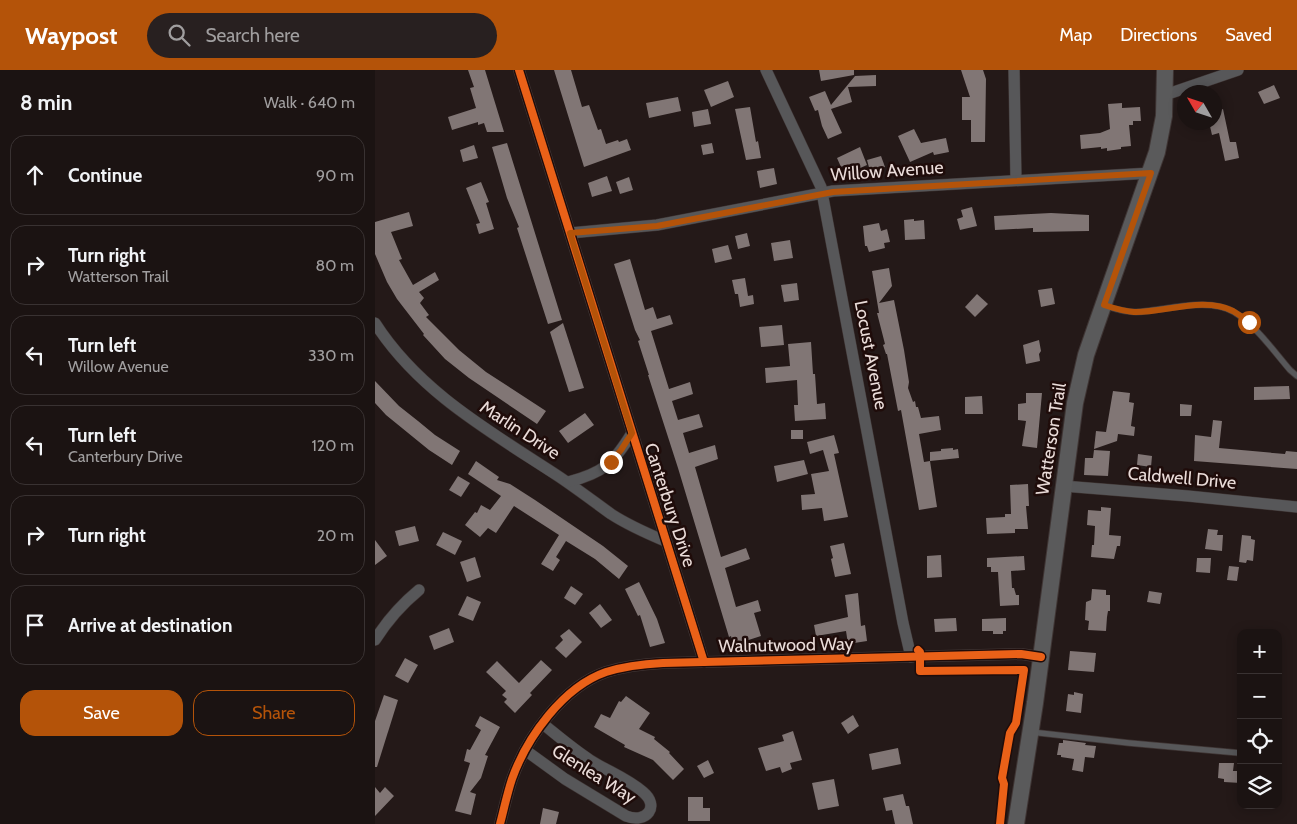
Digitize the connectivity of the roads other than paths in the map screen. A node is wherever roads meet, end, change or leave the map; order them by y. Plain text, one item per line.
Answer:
1 (519, 70) edge
2 (766, 70) edge
3 (1014, 70) edge
4 (1165, 70) edge
5 (1238, 70) edge
6 (1165, 95) junction
7 (1151, 173) junction
8 (1016, 180) junction
9 (823, 193) junction
10 (570, 233) junction
11 (1104, 305) junction
12 (375, 323) edge
13 (1297, 376) edge
14 (632, 433) junction
15 (568, 482) junction
16 (1063, 486) junction
17 (1297, 507) edge
18 (665, 541) junction
19 (419, 590) dead end
20 (375, 640) edge
21 (911, 657) junction
22 (1041, 657) junction
23 (704, 662) junction
24 (543, 724) junction
25 (1031, 732) junction
26 (525, 750) junction
27 (1237, 753) edge
28 (499, 824) edge
29 (1016, 824) edge

1 - 10 street, Canterbury Drive
2 - 9 street, Locust Avenue
3 - 8 street
4 - 6 main road, Watterson Trail
5 - 6 street
6 - 7 main road, Watterson Trail
7 - 8 street, Willow Avenue
7 - 11 main road, Watterson Trail
8 - 9 street, Willow Avenue
9 - 10 street, Willow Avenue
9 - 21 street, Locust Avenue
10 - 14 street, Canterbury Drive
11 - 13 lane
11 - 16 main road, Watterson Trail
12 - 15 street, Marlin Drive
14 - 15 street
14 - 18 street, Canterbury Drive
15 - 18 street, Marlin Drive
16 - 17 street, Caldwell Drive
16 - 22 main road, Watterson Trail
18 - 23 street, Canterbury Drive
19 - 20 street
21 - 22 street, Walnutwood Way
21 - 23 street, Walnutwood Way
22 - 25 main road, Watterson Trail
23 - 24 street, Walnutwood Way
24 - 26 street, Walnutwood Way
24 - 26 street, Glenlea Way
25 - 27 lane
25 - 29 main road, Watterson Trail
26 - 28 street, Walnutwood Way

